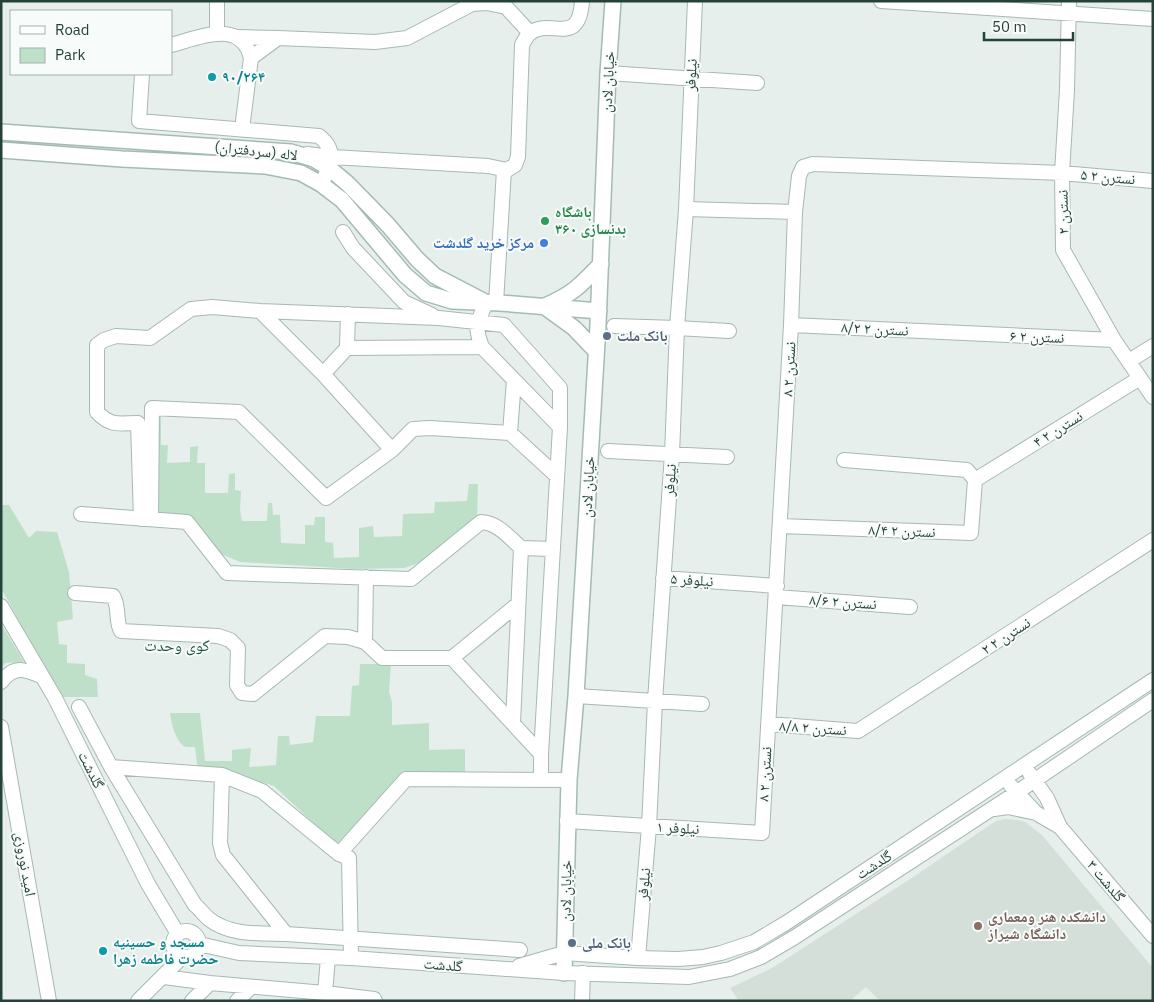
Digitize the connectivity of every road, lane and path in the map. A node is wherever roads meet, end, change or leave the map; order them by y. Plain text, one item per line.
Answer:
1 (217, 1) edge
2 (582, 1) edge
3 (613, 1) edge
4 (695, 1) edge
5 (881, 1) edge
6 (908, 2) edge
7 (471, 3) edge
8 (1069, 7) edge
9 (1153, 19) edge
10 (217, 33) junction
11 (530, 34) junction
12 (238, 37) junction
13 (278, 38) junction
14 (172, 44) edge
15 (251, 58) junction
16 (608, 73) junction
17 (142, 75) edge
18 (691, 78) junction
19 (756, 83) dead end
20 (242, 129) junction
21 (1, 132) edge
22 (122, 140) junction
23 (1, 150) edge
24 (122, 159) junction
25 (330, 163) junction
26 (505, 170) junction
27 (1062, 173) junction
28 (1153, 181) edge
29 (322, 184) junction
30 (686, 208) junction
31 (795, 212) junction
32 (343, 232) dead end
33 (370, 234) junction
34 (353, 248) junction
35 (601, 264) junction
36 (494, 303) junction
37 (544, 306) junction
38 (260, 311) junction
39 (599, 311) junction
40 (348, 314) junction
41 (439, 318) junction
42 (478, 323) junction
43 (792, 325) junction
44 (614, 326) dead end
45 (677, 328) junction
46 (729, 331) dead end
47 (959, 334) joint
48 (1114, 340) junction
49 (1153, 346) edge
50 (482, 347) junction
51 (347, 348) junction
52 (596, 351) junction
53 (1130, 361) junction
54 (323, 374) junction
55 (1140, 378) junction
56 (514, 380) junction
57 (1153, 397) edge
58 (560, 427) junction
59 (510, 433) junction
60 (392, 450) junction
61 (608, 451) dead end
62 (672, 454) junction
63 (727, 457) dead end
64 (844, 460) dead end
65 (557, 476) junction
66 (975, 480) junction
67 (81, 514) dead end
68 (146, 519) junction
69 (780, 526) junction
70 (1153, 540) edge
71 (521, 548) junction
72 (553, 549) junction
73 (366, 577) junction
74 (663, 578) junction
75 (776, 591) junction
76 (75, 593) dead end
77 (518, 604) junction
78 (1, 606) edge
79 (910, 607) dead end
80 (365, 642) junction
81 (452, 658) junction
82 (41, 676) junction
83 (1153, 680) edge
84 (1, 682) edge
85 (576, 696) junction
86 (1153, 700) edge
87 (655, 701) junction
88 (702, 704) dead end
89 (79, 706) dead end
90 (513, 723) junction
91 (768, 724) junction
92 (1, 728) edge
93 (858, 731) joint
94 (541, 754) junction
95 (1024, 766) junction
96 (111, 767) junction
97 (1053, 768) junction
98 (222, 775) junction
99 (1006, 778) junction
100 (541, 780) junction
101 (569, 780) junction
102 (1034, 780) junction
103 (1016, 793) junction
104 (1048, 798) junction
105 (991, 810) junction
106 (1036, 813) junction
107 (567, 822) junction
108 (649, 827) junction
109 (1060, 827) junction
110 (762, 833) joint
111 (339, 854) junction
112 (786, 922) junction
113 (178, 934) junction
114 (286, 934) junction
115 (1153, 936) edge
116 (795, 937) junction
117 (351, 938) junction
118 (199, 944) junction
119 (520, 950) dead end
120 (564, 952) junction
121 (182, 956) junction
122 (328, 958) junction
123 (351, 958) junction
124 (638, 958) junction
125 (508, 969) junction
126 (564, 973) junction
127 (583, 973) junction
128 (164, 977) junction
129 (210, 982) junction
130 (251, 987) junction
131 (325, 993) junction
132 (49, 1001) edge
133 (138, 1001) edge
134 (192, 1001) edge
135 (237, 1001) edge
136 (375, 1001) edge
137 (582, 1001) edge

1 - 10 street
2 - 11 street
3 - 16 street, خیابان لادن
4 - 18 street, نیلوفر
5 - 6 street
6 - 8 street
7 - 11 street
7 - 13 street
8 - 9 street
8 - 27 street, نسترن ۲
10 - 12 street
10 - 14 street
11 - 26 street
12 - 13 street
12 - 15 street
13 - 15 street
15 - 20 street
16 - 18 street
16 - 35 street, خیابان لادن
17 - 20 street
18 - 19 street
18 - 30 street, نیلوفر
20 - 25 street
21 - 22 street, لاله (سردفتران)
22 - 24 street
22 - 25 street, لاله (سردفتران)
23 - 24 street, لاله (سردفتران)
24 - 29 street, لاله (سردفتران)
25 - 26 street
25 - 29 street
25 - 36 street, لاله (سردفتران)
26 - 36 street
27 - 28 street, ۵ نسترن ۲
27 - 31 street, ۸ نسترن ۲
27 - 48 street, نسترن ۲
29 - 33 street, لاله (سردفتران)
30 - 31 street
30 - 45 street, نیلوفر
31 - 43 street, ۸ نسترن ۲
32 - 34 street
33 - 34 street
33 - 36 street, لاله (سردفتران)
34 - 41 street
35 - 37 street
35 - 39 street, خیابان لادن
36 - 37 street, لاله (سردفتران)
36 - 42 street
37 - 39 street, لاله (سردفتران)
37 - 52 street
38 - 40 street
38 - 54 street
38 - 68 street
39 - 52 street, خیابان لادن
40 - 41 street
40 - 51 street
41 - 42 street
42 - 50 street
42 - 58 street
43 - 47 street, ۸/۲ نسترن ۲
43 - 69 street, ۸ نسترن ۲
44 - 45 street
45 - 46 street
45 - 62 street, نیلوفر
47 - 48 street, ۶ نسترن ۲
48 - 53 street, نسترن ۲
49 - 53 street
50 - 51 street
50 - 56 street
51 - 54 street
52 - 85 street, خیابان لادن
53 - 55 street, نسترن ۲
54 - 60 street
55 - 57 street, نسترن ۲
55 - 66 street, ۴ نسترن ۲
56 - 58 street
56 - 59 street
58 - 65 street
59 - 60 street
59 - 65 street
60 - 68 street
61 - 62 street
62 - 63 street
62 - 74 street, نیلوفر
64 - 66 street
65 - 72 street
66 - 69 street, ۸/۴ نسترن ۲
67 - 68 street
68 - 73 street
69 - 75 street, ۸ نسترن ۲
70 - 93 street, ۲ نسترن ۲
71 - 72 street
71 - 73 street
71 - 77 street
72 - 94 street
73 - 80 street
74 - 75 street, ۵ نیلوفر
74 - 87 street, نیلوفر
75 - 79 street, ۸/۶ نسترن ۲
75 - 91 street, ۸ نسترن ۲
76 - 80 street
77 - 81 street
77 - 90 street
78 - 82 street, گلدشت
80 - 81 street
81 - 90 street
82 - 84 street
82 - 113 street, گلدشت
83 - 95 street, گلدشت
85 - 87 street
85 - 101 street, خیابان لادن
86 - 97 street, گلدشت
87 - 88 street
87 - 108 street, نیلوفر
89 - 96 street
90 - 94 street
91 - 93 street, ۸/۸ نسترن ۲
91 - 110 street, ۸ نسترن ۲
92 - 132 street, امید نوروزی
94 - 100 street
95 - 99 street, گلدشت
95 - 102 street
96 - 98 street
96 - 114 street
97 - 102 street, گلدشت
97 - 104 street
98 - 111 street
98 - 114 street
99 - 103 street
99 - 112 street, گلدشت
100 - 101 street
100 - 111 street
101 - 107 street, خیابان لادن
102 - 103 street, گلدشت
102 - 104 street
103 - 105 street, گلدشت
103 - 106 street
104 - 109 street
105 - 106 street
105 - 116 street, گلدشت
106 - 109 street
107 - 108 street, ۱ نیلوفر
107 - 120 street, خیابان لادن
108 - 110 street, ۱ نیلوفر
108 - 124 street, نیلوفر
109 - 115 street, گلدشت ۳
111 - 117 street
112 - 116 street
112 - 124 street, گلدشت
113 - 118 street
113 - 121 street
114 - 117 street
116 - 127 street, گلدشت
117 - 119 street
117 - 123 street
118 - 121 street
118 - 122 street, گلدشت
120 - 124 street, گلدشت
120 - 125 street
120 - 126 street, خیابان لادن
121 - 128 street
122 - 123 street, گلدشت
122 - 131 street
123 - 125 street, گلدشت
125 - 126 street, گلدشت
126 - 127 street, گلدشت
127 - 137 street
128 - 129 street
128 - 133 street
129 - 130 street
129 - 134 street
130 - 131 street
130 - 135 street
131 - 136 street

